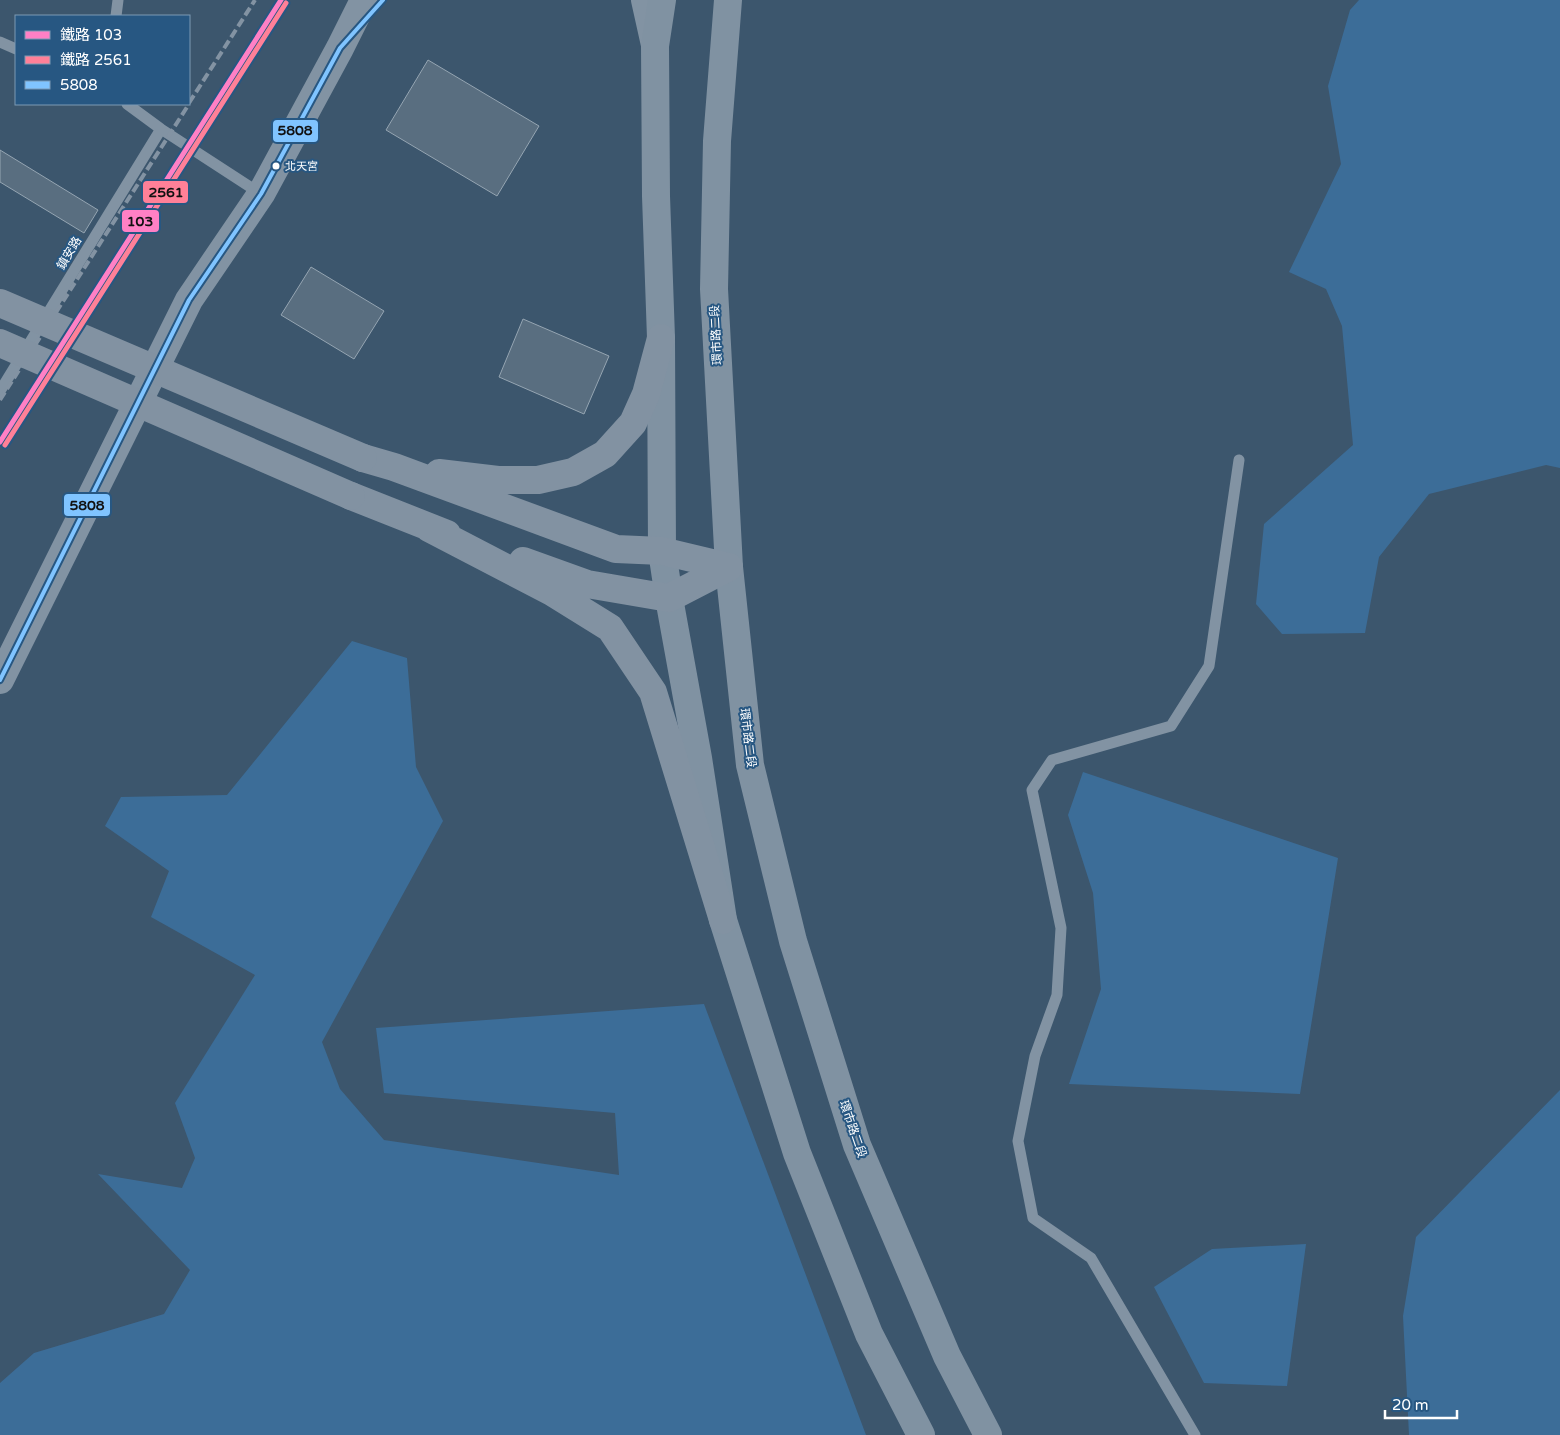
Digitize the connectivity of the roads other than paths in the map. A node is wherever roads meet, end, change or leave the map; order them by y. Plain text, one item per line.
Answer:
1 (118, 0) edge
2 (364, 0) edge
3 (383, 0) edge
4 (645, 0) edge
5 (662, 0) edge
6 (728, 0) edge
7 (116, 15) edge
8 (0, 42) edge
9 (655, 46) junction
10 (340, 48) junction
11 (15, 49) edge
12 (128, 105) edge
13 (161, 129) junction
14 (261, 194) junction
15 (0, 303) edge
16 (661, 338) junction
17 (0, 343) edge
18 (0, 392) edge
19 (1238, 460) dead end
20 (394, 467) junction
21 (429, 528) junction
22 (662, 551) junction
23 (729, 567) junction
24 (669, 598) junction
25 (0, 680) edge
26 (722, 920) junction
27 (921, 1435) edge
28 (988, 1435) edge
29 (1194, 1435) edge

1 - 7 lane
2 - 10 street
3 - 10 street
4 - 9 street
5 - 9 main road
6 - 23 main road, 環市路二段
8 - 11 lane
9 - 16 main road
10 - 14 street
12 - 13 lane
13 - 14 lane
13 - 18 lane, 鎮安路
14 - 25 street
15 - 20 highway, bridge
16 - 20 highway
16 - 22 main road
17 - 21 highway, bridge
19 - 29 lane
20 - 22 highway
21 - 24 highway
21 - 26 highway
22 - 23 highway
22 - 24 main road
23 - 24 highway
23 - 28 main road, 環市路二段
24 - 26 main road
26 - 27 main road

